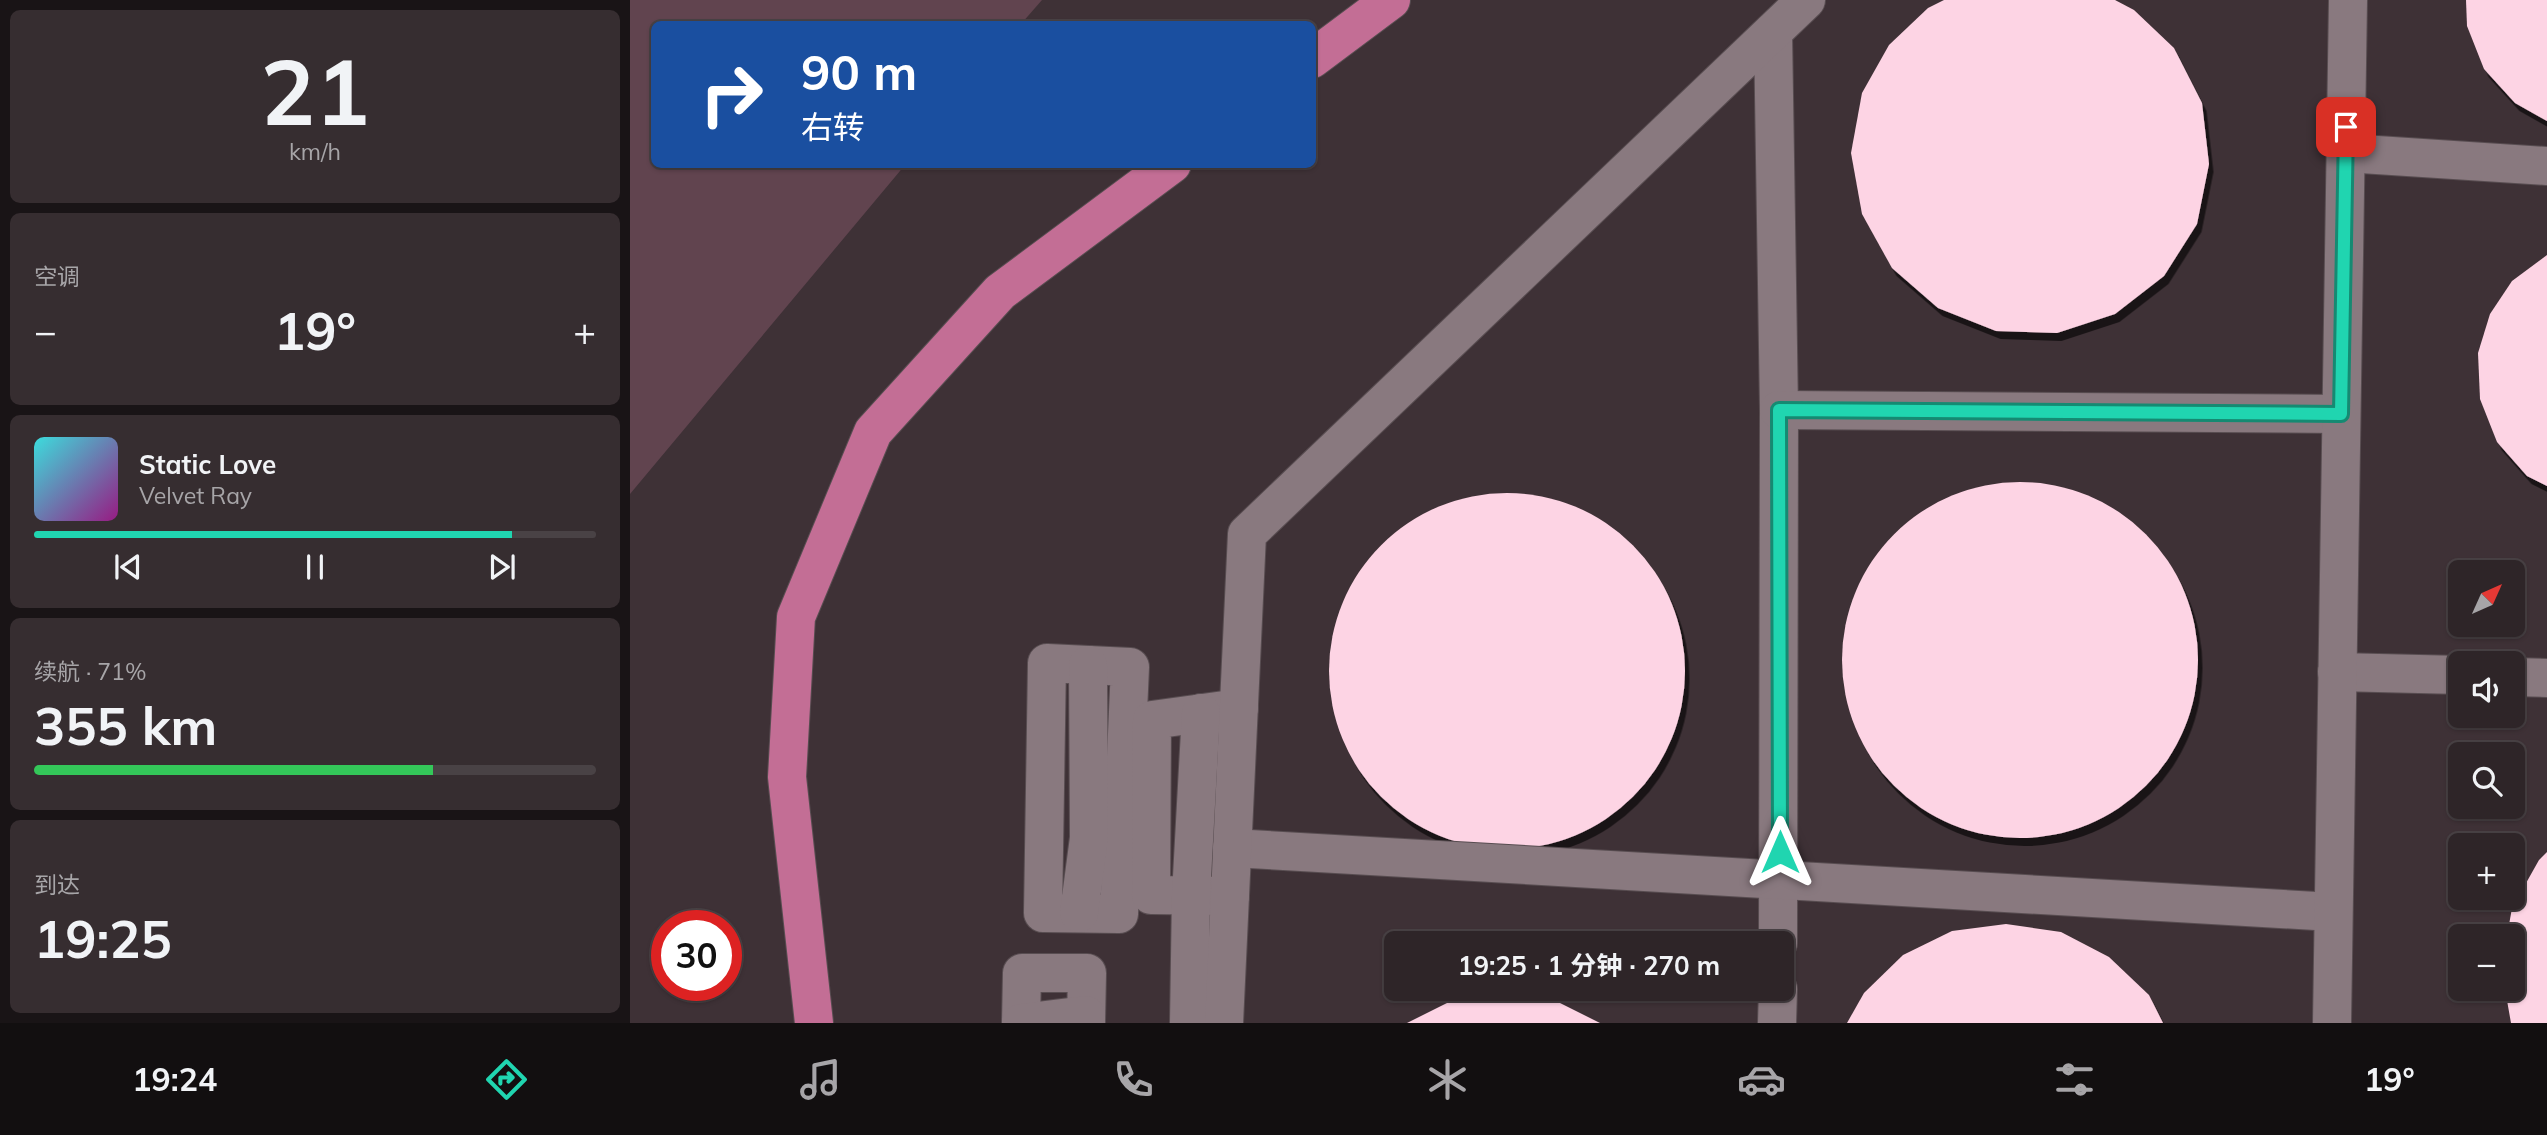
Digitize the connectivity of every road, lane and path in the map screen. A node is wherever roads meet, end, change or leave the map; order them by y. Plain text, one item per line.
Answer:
1 (1391, 0) edge
2 (1806, 0) edge
3 (2348, 0) edge
4 (1773, 32) junction
5 (1316, 56) edge
6 (2346, 153) junction
7 (2547, 166) edge
8 (1167, 168) edge
9 (1779, 410) junction
10 (2341, 414) junction
11 (1088, 665) junction
12 (2337, 673) junction
13 (2448, 676) edge
14 (2525, 677) edge
15 (2547, 678) edge
16 (1239, 708) junction
17 (1200, 713) junction
18 (1046, 741) junction
19 (1089, 744) junction
20 (1134, 768) junction
21 (1196, 789) junction
22 (1235, 796) junction
23 (1045, 833) junction
24 (1105, 840) junction
25 (1232, 848) junction
26 (1780, 879) junction
27 (1191, 895) junction
28 (1230, 896) junction
29 (2333, 912) junction
30 (1076, 914) junction
31 (1779, 931) edge
32 (1777, 1001) edge
33 (1061, 1021) edge
34 (814, 1023) edge
35 (1189, 1023) edge
36 (1224, 1023) edge
37 (1777, 1023) edge
38 (2332, 1023) edge

1 - 5 main road
2 - 4 street
3 - 6 street
4 - 9 street
4 - 16 street
6 - 7 street
6 - 10 street
8 - 34 main road
9 - 10 street
9 - 26 street
10 - 12 street
11 - 18 street
11 - 19 street
11 - 20 street
12 - 13 street
12 - 29 street
14 - 15 street
16 - 17 street
16 - 22 street
17 - 20 street
17 - 21 street
18 - 19 street
18 - 23 street
19 - 20 street
19 - 24 street
20 - 21 street
20 - 24 street
20 - 27 street
21 - 22 street
21 - 27 street
22 - 25 street
23 - 24 street
23 - 30 street
24 - 30 street
25 - 26 street
25 - 28 street
26 - 29 street
26 - 31 street
27 - 28 street
27 - 35 street
28 - 36 street
29 - 38 street
30 - 33 street
32 - 37 street
33 - 33 street

